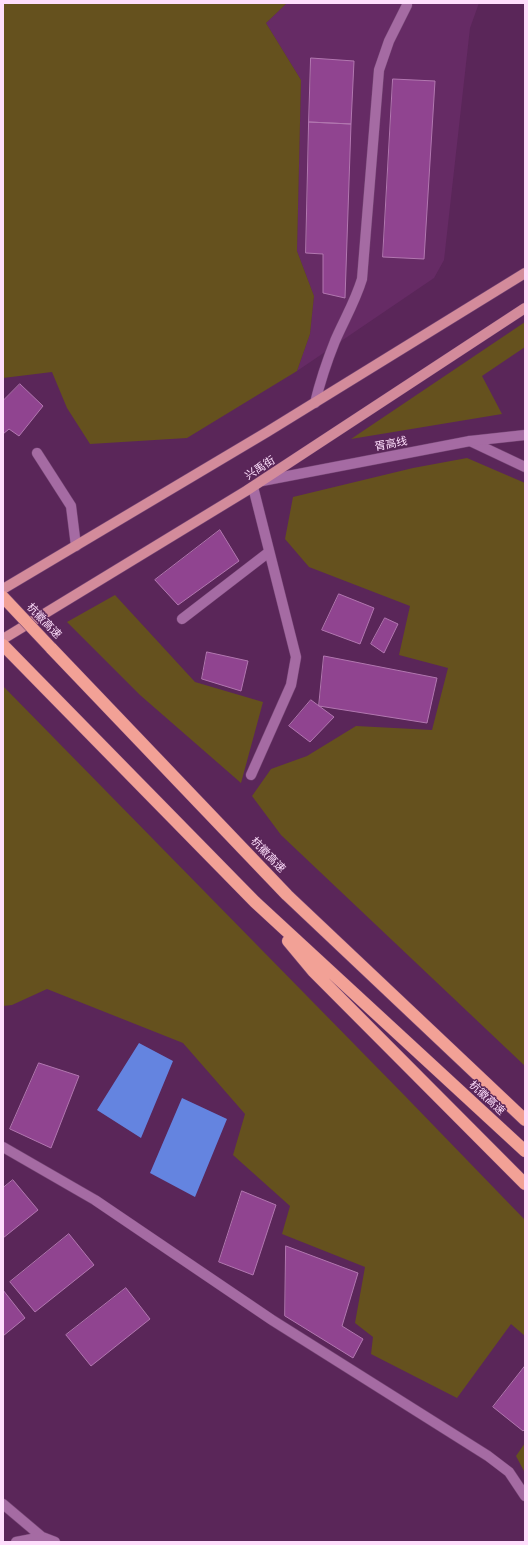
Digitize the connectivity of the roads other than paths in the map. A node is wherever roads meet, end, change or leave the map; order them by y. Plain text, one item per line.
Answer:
1 (407, 5) dead end
2 (525, 272) edge
3 (525, 308) edge
4 (315, 403) junction
5 (525, 435) edge
6 (470, 440) junction
7 (37, 453) dead end
8 (525, 467) edge
9 (262, 481) junction
10 (253, 487) junction
11 (76, 546) junction
12 (269, 552) junction
13 (3, 589) edge
14 (3, 597) edge
15 (182, 619) dead end
16 (3, 639) edge
17 (3, 645) edge
18 (251, 775) dead end
19 (254, 902) junction
20 (525, 1120) edge
21 (3, 1147) edge
22 (525, 1151) edge
23 (525, 1184) edge
24 (525, 1496) edge
25 (3, 1504) edge
26 (42, 1537) junction
27 (16, 1542) edge
28 (55, 1542) edge

1 - 4 street
2 - 4 main road
3 - 9 main road, 兴禹街
4 - 11 main road
5 - 6 street, 胥高线
6 - 8 street
6 - 9 street, 胥高线
7 - 11 street
9 - 10 main road, 兴禹街
10 - 12 street
10 - 16 main road, 兴禹街
11 - 13 main road
12 - 15 street
12 - 18 street
14 - 20 highway, 杭徽高速, bridge
17 - 19 highway, 杭徽高速
19 - 22 highway, 杭徽高速
19 - 23 highway
21 - 24 street
25 - 26 street
26 - 27 street
26 - 28 street

